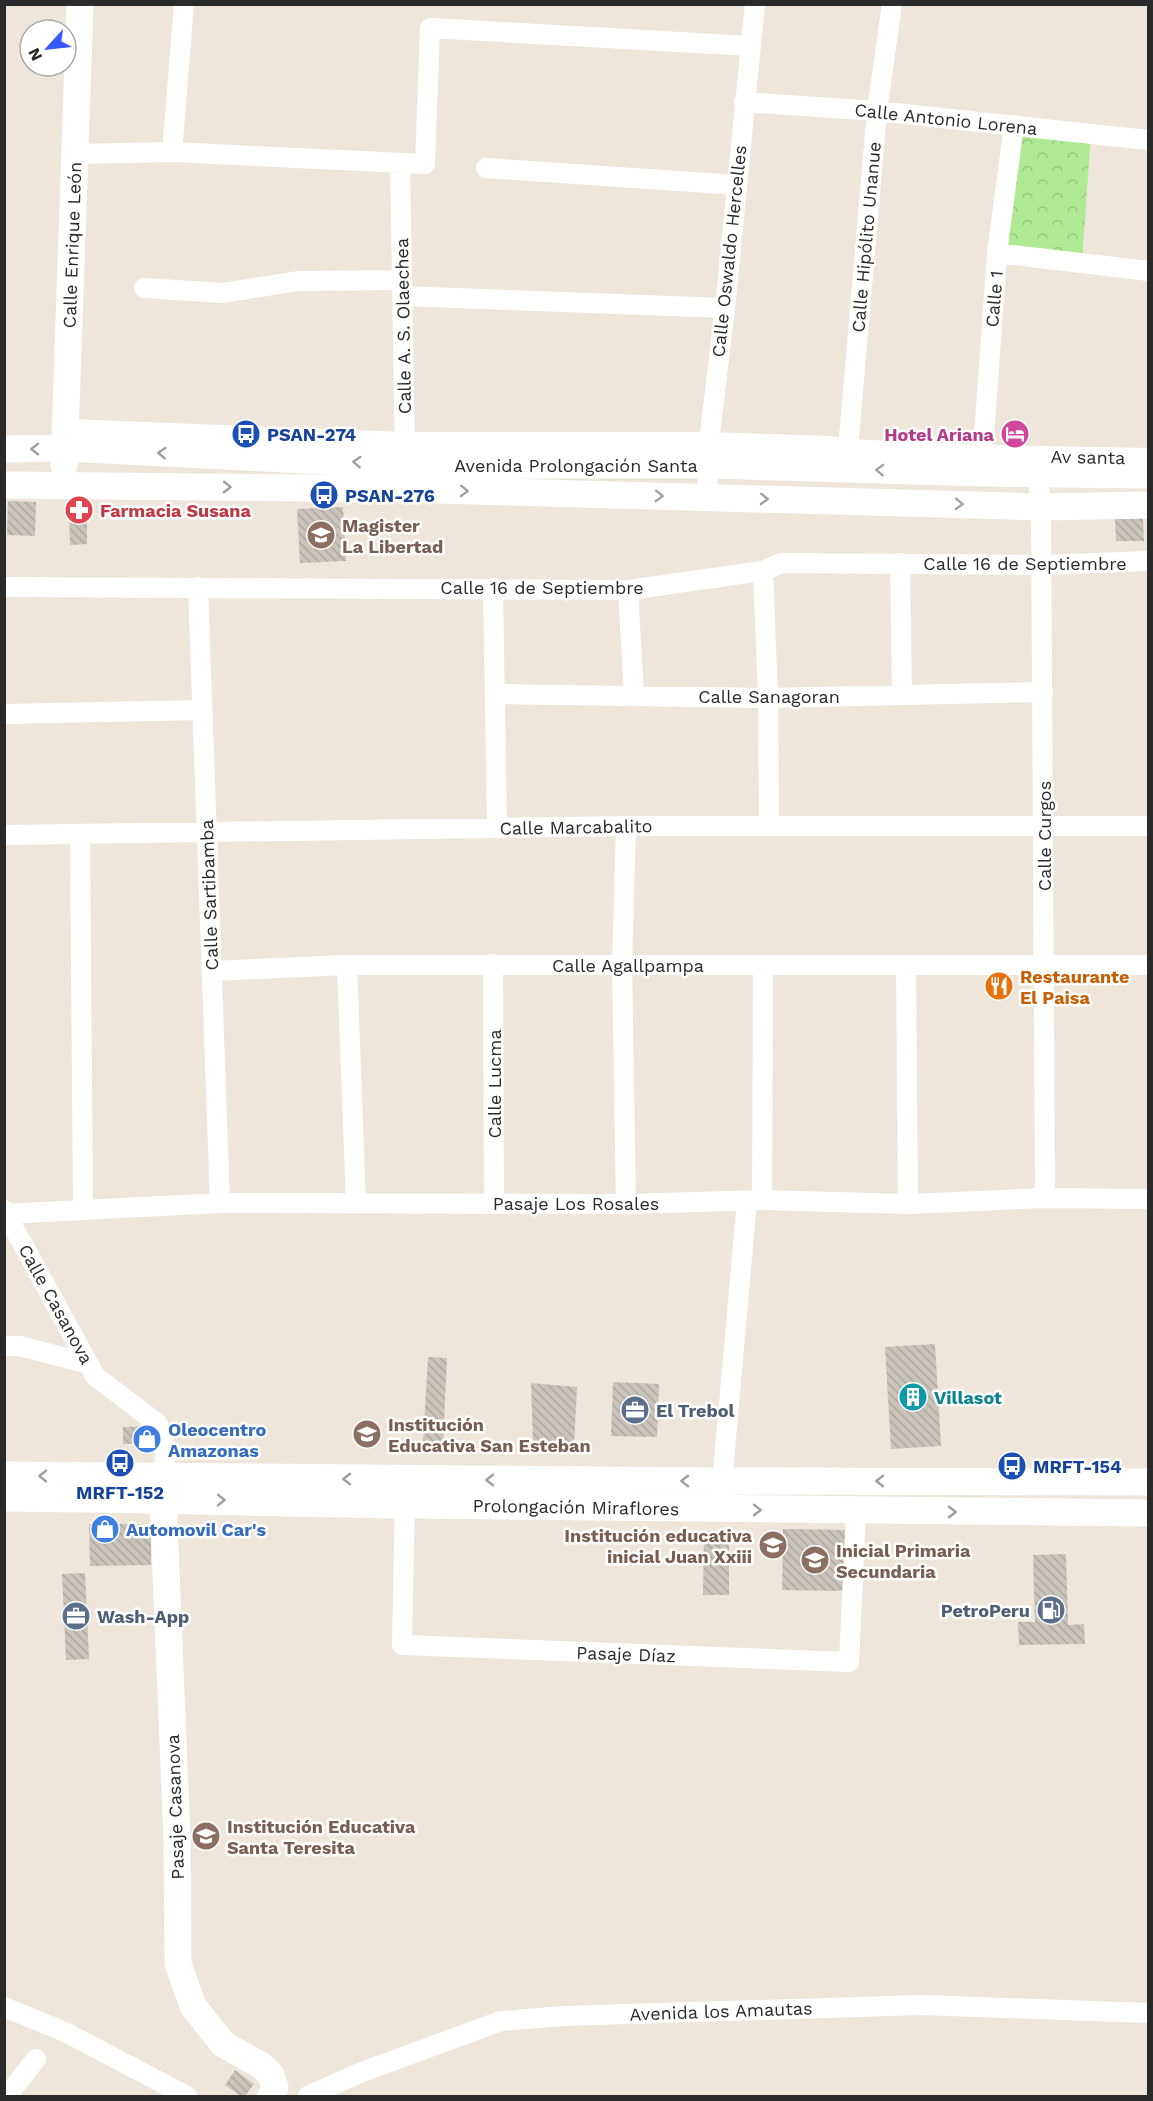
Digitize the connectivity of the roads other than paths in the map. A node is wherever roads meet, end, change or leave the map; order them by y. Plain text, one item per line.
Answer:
1 (80, 4) edge
2 (184, 4) edge
3 (755, 4) edge
4 (892, 4) edge
5 (750, 46) junction
6 (744, 102) junction
7 (877, 111) junction
8 (1014, 125) junction
9 (1149, 140) edge
10 (172, 152) junction
11 (75, 154) junction
12 (400, 163) junction
13 (486, 168) dead end
14 (737, 185) junction
15 (998, 253) junction
16 (1149, 270) edge
17 (144, 288) dead end
18 (402, 288) junction
19 (725, 308) junction
20 (65, 439) junction
21 (4, 449) edge
22 (709, 454) junction
23 (1149, 458) edge
24 (847, 459) junction
25 (982, 464) junction
26 (405, 465) junction
27 (1037, 474) junction
28 (1149, 475) edge
29 (4, 485) edge
30 (64, 486) junction
31 (706, 497) junction
32 (1149, 505) edge
33 (1041, 507) junction
34 (1149, 561) edge
35 (900, 563) junction
36 (1042, 565) junction
37 (763, 571) junction
38 (4, 587) edge
39 (198, 587) junction
40 (493, 588) junction
41 (628, 590) junction
42 (1043, 692) junction
43 (495, 694) junction
44 (902, 695) junction
45 (634, 696) junction
46 (768, 698) junction
47 (202, 710) junction
48 (4, 714) edge
49 (1044, 825) junction
50 (626, 826) junction
51 (769, 826) junction
52 (1149, 826) edge
53 (497, 828) junction
54 (207, 832) junction
55 (80, 834) junction
56 (4, 835) edge
57 (493, 964) junction
58 (347, 965) junction
59 (622, 965) junction
60 (763, 965) junction
61 (906, 965) junction
62 (1045, 965) junction
63 (1149, 965) edge
64 (212, 971) junction
65 (1045, 1198) junction
66 (1149, 1199) edge
67 (754, 1200) junction
68 (220, 1203) junction
69 (356, 1203) junction
70 (495, 1204) junction
71 (626, 1204) junction
72 (908, 1204) junction
73 (83, 1210) junction
74 (5, 1213) edge
75 (4, 1346) edge
76 (89, 1364) junction
77 (4, 1475) edge
78 (721, 1481) junction
79 (1149, 1482) edge
80 (164, 1488) junction
81 (405, 1492) junction
82 (4, 1498) edge
83 (721, 1509) junction
84 (856, 1512) junction
85 (1149, 1513) edge
86 (4, 2007) edge
87 (1149, 2013) edge
88 (36, 2059) dead end
89 (7, 2097) edge
90 (187, 2097) edge
91 (271, 2097) edge
92 (308, 2097) edge

1 - 11 street, Calle Enrique León
2 - 10 street
3 - 5 street, Calle Oswaldo Hercelles
4 - 7 street, Calle Hipólito Unanue
5 - 6 street, Calle Oswaldo Hercelles
5 - 12 street
6 - 7 street, Calle Antonio Lorena
6 - 14 street, Calle Oswaldo Hercelles
7 - 8 street, Calle Antonio Lorena
7 - 24 street, Calle Hipólito Unanue
8 - 9 street, Calle Antonio Lorena
8 - 15 street, Calle 1
10 - 11 street
10 - 12 street
11 - 20 street, Calle Enrique León
12 - 18 street, Calle A. S. Olaechea
13 - 14 street
14 - 19 street, Calle Oswaldo Hercelles
15 - 16 street
15 - 25 street, Calle 1
17 - 18 street
18 - 19 street
18 - 26 street, Calle A. S. Olaechea
19 - 22 street, Calle Oswaldo Hercelles
20 -> 21 street, Avenida Prolongación Santa
20 - 26 street, Avenida Prolongación Santa
20 - 30 street, Calle Enrique León
22 - 24 street, Avenida Prolongación Santa
22 - 26 street, Avenida Prolongación Santa
22 - 31 street, Calle Oswaldo Hercelles
23 - 25 street, Av santa
24 - 25 street, Avenida Prolongación Santa
25 - 27 street, Avenida Prolongación Santa
30 -> 26 street, Avenida Prolongación Santa
26 -> 31 street, Avenida Prolongación Santa
27 - 28 street, Avenida Prolongación Santa
27 - 33 street, Calle Curgos
29 - 30 street, Avenida Prolongación Santa
31 -> 33 street, Avenida Prolongación Santa
32 - 33 street, Avenida Prolongación Santa
33 - 36 street, Calle Curgos
34 - 36 street, Calle 16 de Septiembre
35 - 36 street, Calle 16 de Septiembre
35 - 37 street, Calle 16 de Septiembre
35 - 44 street
36 - 42 street, Calle Curgos
37 - 41 street, Calle 16 de Septiembre
37 - 46 street
38 - 39 street, Calle 16 de Septiembre
39 - 40 street, Calle 16 de Septiembre
39 - 47 street, Calle Sartibamba
40 - 41 street, Calle 16 de Septiembre
40 - 43 street
41 - 45 street
42 - 44 street, Calle Sanagoran
42 - 49 street, Calle Curgos
43 - 45 street, Calle Sanagoran
43 - 53 street
44 - 46 street, Calle Sanagoran
45 - 46 street, Calle Sanagoran
46 - 51 street
47 - 48 street
47 - 54 street, Calle Sartibamba
49 - 51 street, Calle Marcabalito
49 - 52 street, Calle Marcabalito
49 - 62 street, Calle Curgos
50 - 51 street, Calle Marcabalito
50 - 53 street, Calle Marcabalito
50 - 59 street
53 - 54 street, Calle Marcabalito
54 - 55 street, Calle Marcabalito
54 - 64 street, Calle Sartibamba
55 - 56 street, Calle Marcabalito
55 - 73 street
57 - 58 street, Calle Agallpampa
57 - 59 street, Calle Agallpampa
57 - 70 street, Calle Lucma
58 - 64 street, Calle Agallpampa
58 - 69 street
59 - 60 street, Calle Agallpampa
59 - 71 street
60 - 61 street, Calle Agallpampa
60 - 67 street
61 - 62 street, Calle Agallpampa
61 - 72 street
62 - 63 street, Calle Agallpampa
62 - 65 street, Calle Curgos
64 - 68 street, Calle Sartibamba
65 - 66 street, Pasaje Los Rosales
65 - 72 street, Pasaje Los Rosales
67 - 71 street, Pasaje Los Rosales
67 - 72 street, Pasaje Los Rosales
67 - 78 street
68 - 69 street, Pasaje Los Rosales
68 - 73 street, Pasaje Los Rosales
69 - 70 street, Pasaje Los Rosales
70 - 71 street, Pasaje Los Rosales
73 - 74 street, Pasaje Los Rosales
74 - 76 street, Calle Casanova
75 - 76 street
76 - 80 street, Calle Casanova
80 -> 77 street, Prolongación Miraflores
79 -> 78 street, Prolongación Miraflores
78 -> 81 street, Prolongación Miraflores
78 - 83 street
80 - 81 street, Prolongación Miraflores
80 - 82 street, Prolongación Miraflores
80 - 91 street, Pasaje Casanova
81 - 83 street, Prolongación Miraflores
81 - 84 street, Pasaje Díaz
83 -> 84 street, Prolongación Miraflores
84 -> 85 street, Prolongación Miraflores
86 - 90 street
87 - 92 street, Avenida los Amautas
88 - 89 street

